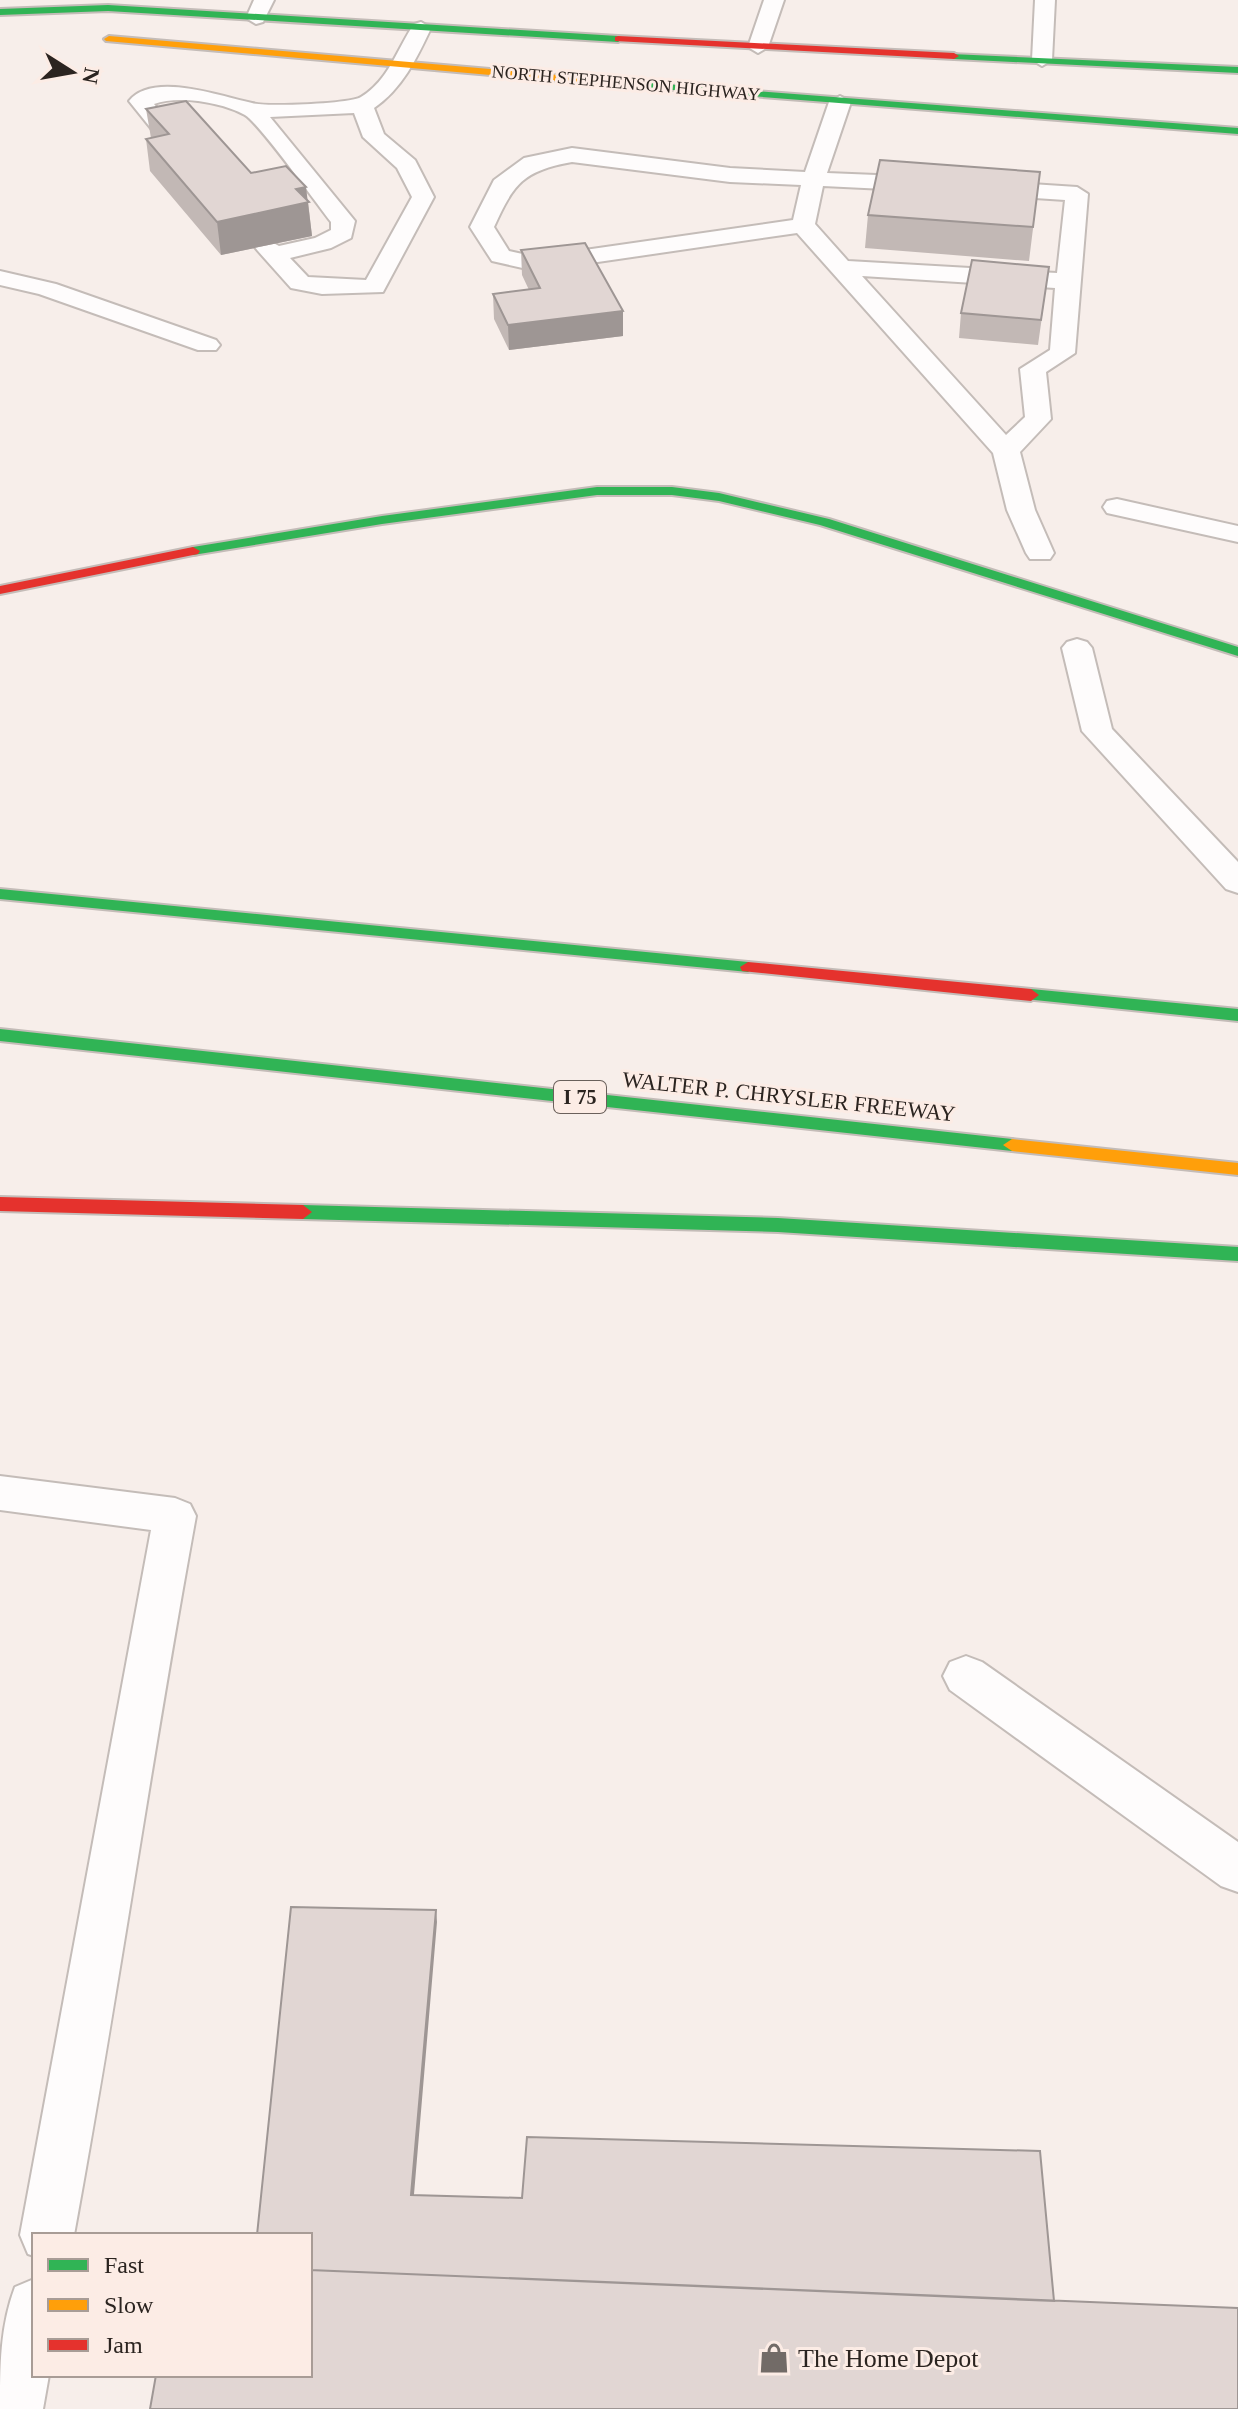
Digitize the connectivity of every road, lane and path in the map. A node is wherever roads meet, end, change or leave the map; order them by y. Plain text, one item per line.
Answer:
1 (774, 0) edge
2 (1045, 0) edge
3 (142, 5) edge
4 (17, 9) edge
5 (260, 9) edge
6 (59, 28) dead end
7 (421, 28) junction
8 (0, 36) edge
9 (86, 37) dead end
10 (758, 47) junction
11 (1042, 60) junction
12 (404, 63) junction
13 (869, 71) dead end
14 (1238, 72) edge
15 (838, 90) junction
16 (362, 106) junction
17 (254, 111) junction
18 (1238, 131) edge
19 (170, 137) edge
20 (814, 177) junction
21 (803, 225) junction
22 (841, 268) junction
23 (0, 278) edge
24 (1068, 281) junction
25 (207, 345) dead end
26 (1006, 451) junction
27 (1117, 507) dead end
28 (1238, 534) edge
29 (1040, 553) dead end
30 (174, 554) junction
31 (51, 560) dead end
32 (0, 590) edge
33 (1077, 648) dead end
34 (1238, 652) edge
35 (1238, 882) edge
36 (0, 894) edge
37 (1238, 1015) edge
38 (0, 1035) edge
39 (1238, 1169) edge
40 (0, 1204) edge
41 (1238, 1254) edge
42 (0, 1493) edge
43 (966, 1676) dead end
44 (1238, 1870) edge
45 (47, 2233) edge
46 (32, 2317) edge
47 (15, 2409) edge

1 - 10 lane
2 - 11 lane
3 - 4 main road, NORTH STEPHENSON HIGHWAY
3 - 5 main road, NORTH STEPHENSON HIGHWAY
4 - 6 main road
4 - 8 main road
5 - 7 main road, NORTH STEPHENSON HIGHWAY
7 - 10 main road, NORTH STEPHENSON HIGHWAY
7 - 12 lane
9 - 12 main road, NORTH STEPHENSON HIGHWAY
10 - 11 main road, NORTH STEPHENSON HIGHWAY
11 - 14 main road, NORTH STEPHENSON HIGHWAY
12 - 15 main road, NORTH STEPHENSON HIGHWAY
12 - 16 lane
13 - 14 main road
15 - 18 main road, NORTH STEPHENSON HIGHWAY
15 - 20 lane
16 - 17 lane
16 - 17 lane
17 - 19 lane
20 - 21 lane
20 - 21 lane
20 - 24 lane
21 - 22 lane
22 - 24 lane
22 - 26 lane
23 - 25 lane
24 - 26 lane
26 - 29 lane
27 - 28 lane
30 - 31 main road
30 - 32 main road
30 - 34 main road
33 - 35 lane
36 - 37 main road
38 - 39 main road, WALTER P. CHRYSLER FREEWAY / I 75
40 - 41 main road
42 - 45 lane
43 - 44 lane
46 - 47 lane

